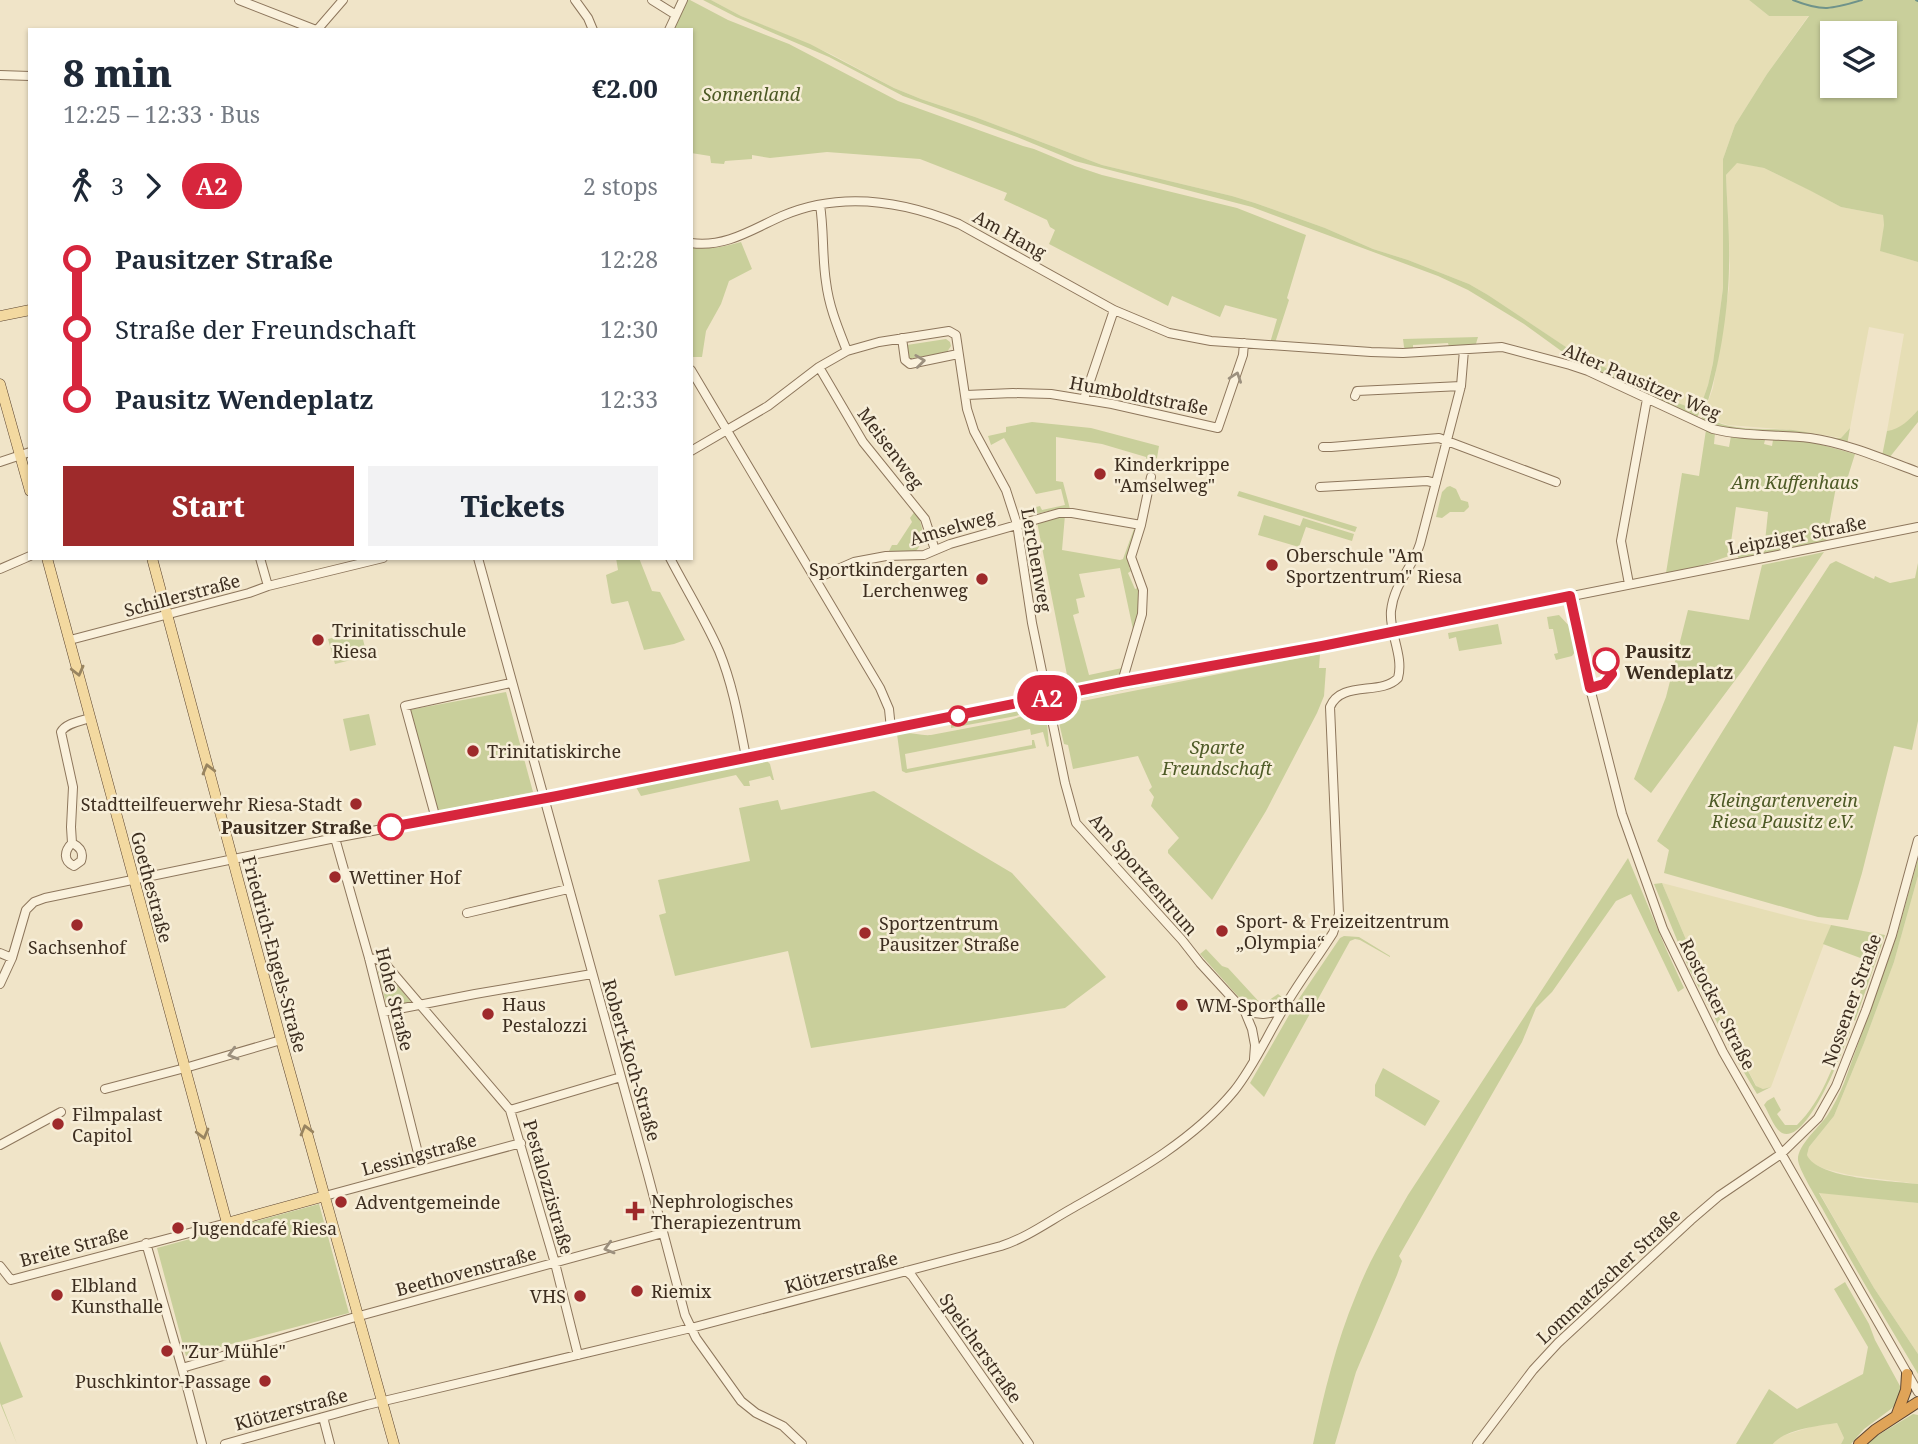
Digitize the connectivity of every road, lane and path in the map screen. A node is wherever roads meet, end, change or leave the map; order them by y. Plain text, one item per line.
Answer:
1 (239, 0) edge
2 (343, 0) edge
3 (575, 0) edge
4 (652, 0) edge
5 (683, 0) edge
6 (676, 15) junction
7 (312, 28) edge
8 (319, 28) edge
9 (592, 28) edge
10 (670, 28) edge
11 (0, 75) edge
12 (28, 76) edge
13 (820, 205) junction
14 (693, 243) edge
15 (28, 310) edge
16 (1114, 310) junction
17 (0, 316) edge
18 (905, 337) junction
19 (1244, 344) junction
20 (1309, 348) joint
21 (1464, 350) junction
22 (847, 351) junction
23 (958, 354) junction
24 (819, 367) junction
25 (693, 373) edge
26 (0, 384) edge
27 (1461, 386) junction
28 (966, 395) junction
29 (1355, 396) dead end
30 (1084, 399) junction
31 (1647, 399) junction
32 (727, 430) junction
33 (1447, 442) junction
34 (1323, 446) dead end
35 (693, 450) edge
36 (25, 454) edge
37 (0, 462) edge
38 (1918, 472) edge
39 (28, 476) edge
40 (1152, 477) dead end
41 (1556, 482) dead end
42 (1436, 483) junction
43 (1320, 487) dead end
44 (1017, 524) junction
45 (1141, 525) junction
46 (1918, 527) edge
47 (935, 550) junction
48 (28, 557) edge
49 (48, 560) edge
50 (153, 560) edge
51 (261, 560) edge
52 (375, 560) edge
53 (479, 560) edge
54 (671, 560) edge
55 (0, 569) edge
56 (815, 579) junction
57 (1629, 584) junction
58 (268, 586) junction
59 (1570, 596) junction
60 (167, 615) junction
61 (1392, 632) junction
62 (70, 640) junction
63 (1122, 682) junction
64 (511, 683) junction
65 (1048, 698) junction
66 (90, 718) junction
67 (891, 729) junction
68 (746, 757) junction
69 (544, 799) junction
70 (436, 819) junction
71 (335, 838) junction
72 (1918, 840) edge
73 (72, 843) dead end
74 (233, 859) junction
75 (133, 879) junction
76 (568, 889) junction
77 (467, 913) dead end
78 (0, 953) edge
79 (12, 958) junction
80 (369, 958) junction
81 (592, 974) junction
82 (0, 984) edge
83 (419, 1004) junction
84 (1282, 1011) junction
85 (383, 1012) junction
86 (1245, 1012) junction
87 (281, 1040) junction
88 (1254, 1062) junction
89 (185, 1068) junction
90 (621, 1077) junction
91 (106, 1089) dead end
92 (510, 1110) junction
93 (61, 1112) dead end
94 (521, 1143) junction
95 (0, 1146) edge
96 (1781, 1154) junction
97 (422, 1169) junction
98 (325, 1196) junction
99 (227, 1223) junction
100 (663, 1233) junction
101 (146, 1243) junction
102 (555, 1263) junction
103 (0, 1266) edge
104 (906, 1271) junction
105 (359, 1316) junction
106 (691, 1328) junction
107 (578, 1355) junction
108 (182, 1367) junction
109 (1907, 1374) junction
110 (1918, 1392) edge
111 (383, 1401) junction
112 (1918, 1402) edge
113 (1897, 1414) junction
114 (323, 1417) junction
115 (202, 1444) edge
116 (225, 1444) edge
117 (330, 1444) edge
118 (394, 1444) edge
119 (802, 1444) edge
120 (1029, 1444) edge
121 (1477, 1444) edge
122 (1859, 1444) edge

1 - 7 street
2 - 8 street
3 - 9 street
4 - 6 street
5 - 6 street
6 - 10 street
11 - 12 street
13 - 14 street, Am Hang
13 - 16 street, Am Hang
13 - 22 street
15 - 17 main road
16 - 19 street, Am Hang
16 - 30 street
18 - 22 street
18 - 23 street, Lerchenweg
18 -> 23 street
19 - 20 street, Am Hang
30 -> 19 street, Humboldtstraße
20 - 21 street, Alter Pausitzer Weg
21 - 27 street
21 - 31 street, Alter Pausitzer Weg
22 - 24 street
23 - 28 street, Lerchenweg
24 - 32 street
24 - 47 street, Meisenweg
25 - 32 street
26 - 36 main road
27 - 29 street
27 - 33 street
28 - 30 street, Humboldtstraße
28 - 44 street, Lerchenweg
31 - 38 street, Alter Pausitzer Weg
31 - 57 street
32 - 35 street
32 - 56 street
33 - 34 street
33 - 41 street
33 - 42 street
36 - 37 street
36 - 39 main road
40 - 45 street
42 - 43 street
42 - 61 street
44 - 45 street, Amselweg
44 - 47 street, Amselweg
44 - 65 street, Lerchenweg
45 - 63 street
46 - 57 street, Leipziger Straße
47 - 56 street, Amselweg
48 - 55 street
49 - 62 main road, Goethestraße
50 - 60 main road, Friedrich-Engels-Straße
51 - 58 street
52 - 58 street, Schillerstraße
53 - 64 street, Robert-Koch-Straße
54 - 68 street
56 - 67 street
57 - 59 street
58 - 60 street, Schillerstraße
59 - 61 street
59 - 96 street, Rostocker Straße
60 - 62 street, Schillerstraße
74 -> 60 main road, Friedrich-Engels-Straße
61 - 63 street
61 - 84 street, Klötzerstraße
62 -> 66 main road, Goethestraße
63 - 65 street
64 - 69 street, Robert-Koch-Straße
64 - 70 street
65 - 67 street
65 - 86 street, Am Sportzentrum
66 - 73 street
66 - 75 main road, Goethestraße
67 - 68 street
68 - 69 street
69 - 70 street
69 - 76 street, Robert-Koch-Straße
70 - 71 street
71 - 74 street
71 - 80 street, Hohe Straße
72 - 96 street, Nossener Straße
74 - 75 street
74 - 87 main road, Friedrich-Engels-Straße
75 - 79 street
75 - 89 main road, Goethestraße
76 - 77 street
76 - 81 street, Robert-Koch-Straße
78 - 79 street
79 - 82 street
80 - 83 street, Pestalozzistraße
80 - 85 street, Hohe Straße
81 - 83 street
81 - 90 street, Robert-Koch-Straße
83 - 85 street
83 - 92 street, Pestalozzistraße
84 - 86 street
84 - 88 street, Klötzerstraße
85 - 97 street, Hohe Straße
86 - 88 street, Am Sportzentrum
87 -> 89 street
98 -> 87 main road, Friedrich-Engels-Straße
88 - 104 street, Klötzerstraße
89 - 91 street
89 -> 99 main road, Goethestraße
90 - 92 street
90 - 100 street, Robert-Koch-Straße
92 - 94 street, Pestalozzistraße
93 - 95 street
94 - 97 street, Lessingstraße
94 - 102 street, Pestalozzistraße
96 - 109 street, Rostocker Straße
96 - 121 street, Lommatzscher Straße
97 - 98 street, Lessingstraße
98 - 99 main road
98 - 105 main road, Friedrich-Engels-Straße
99 - 101 street, Breite Straße
100 -> 102 street, Beethovenstraße
100 - 106 street, Robert-Koch-Straße
101 - 103 street, Breite Straße
101 - 108 street
102 - 105 street, Beethovenstraße
102 - 107 street, Pestalozzistraße
104 - 106 street, Klötzerstraße
104 - 120 street, Speicherstraße
105 - 108 street, Beethovenstraße
105 - 111 main road
106 - 107 street, Klötzerstraße
106 - 119 street, Robert-Koch-Straße
107 - 111 street, Klötzerstraße
108 - 115 street
109 - 110 street, Rostocker Straße
109 - 113 highway
111 - 114 street, Klötzerstraße
111 - 118 main road
112 - 113 highway
113 - 122 highway
114 - 116 street, Klötzerstraße
114 - 117 street

